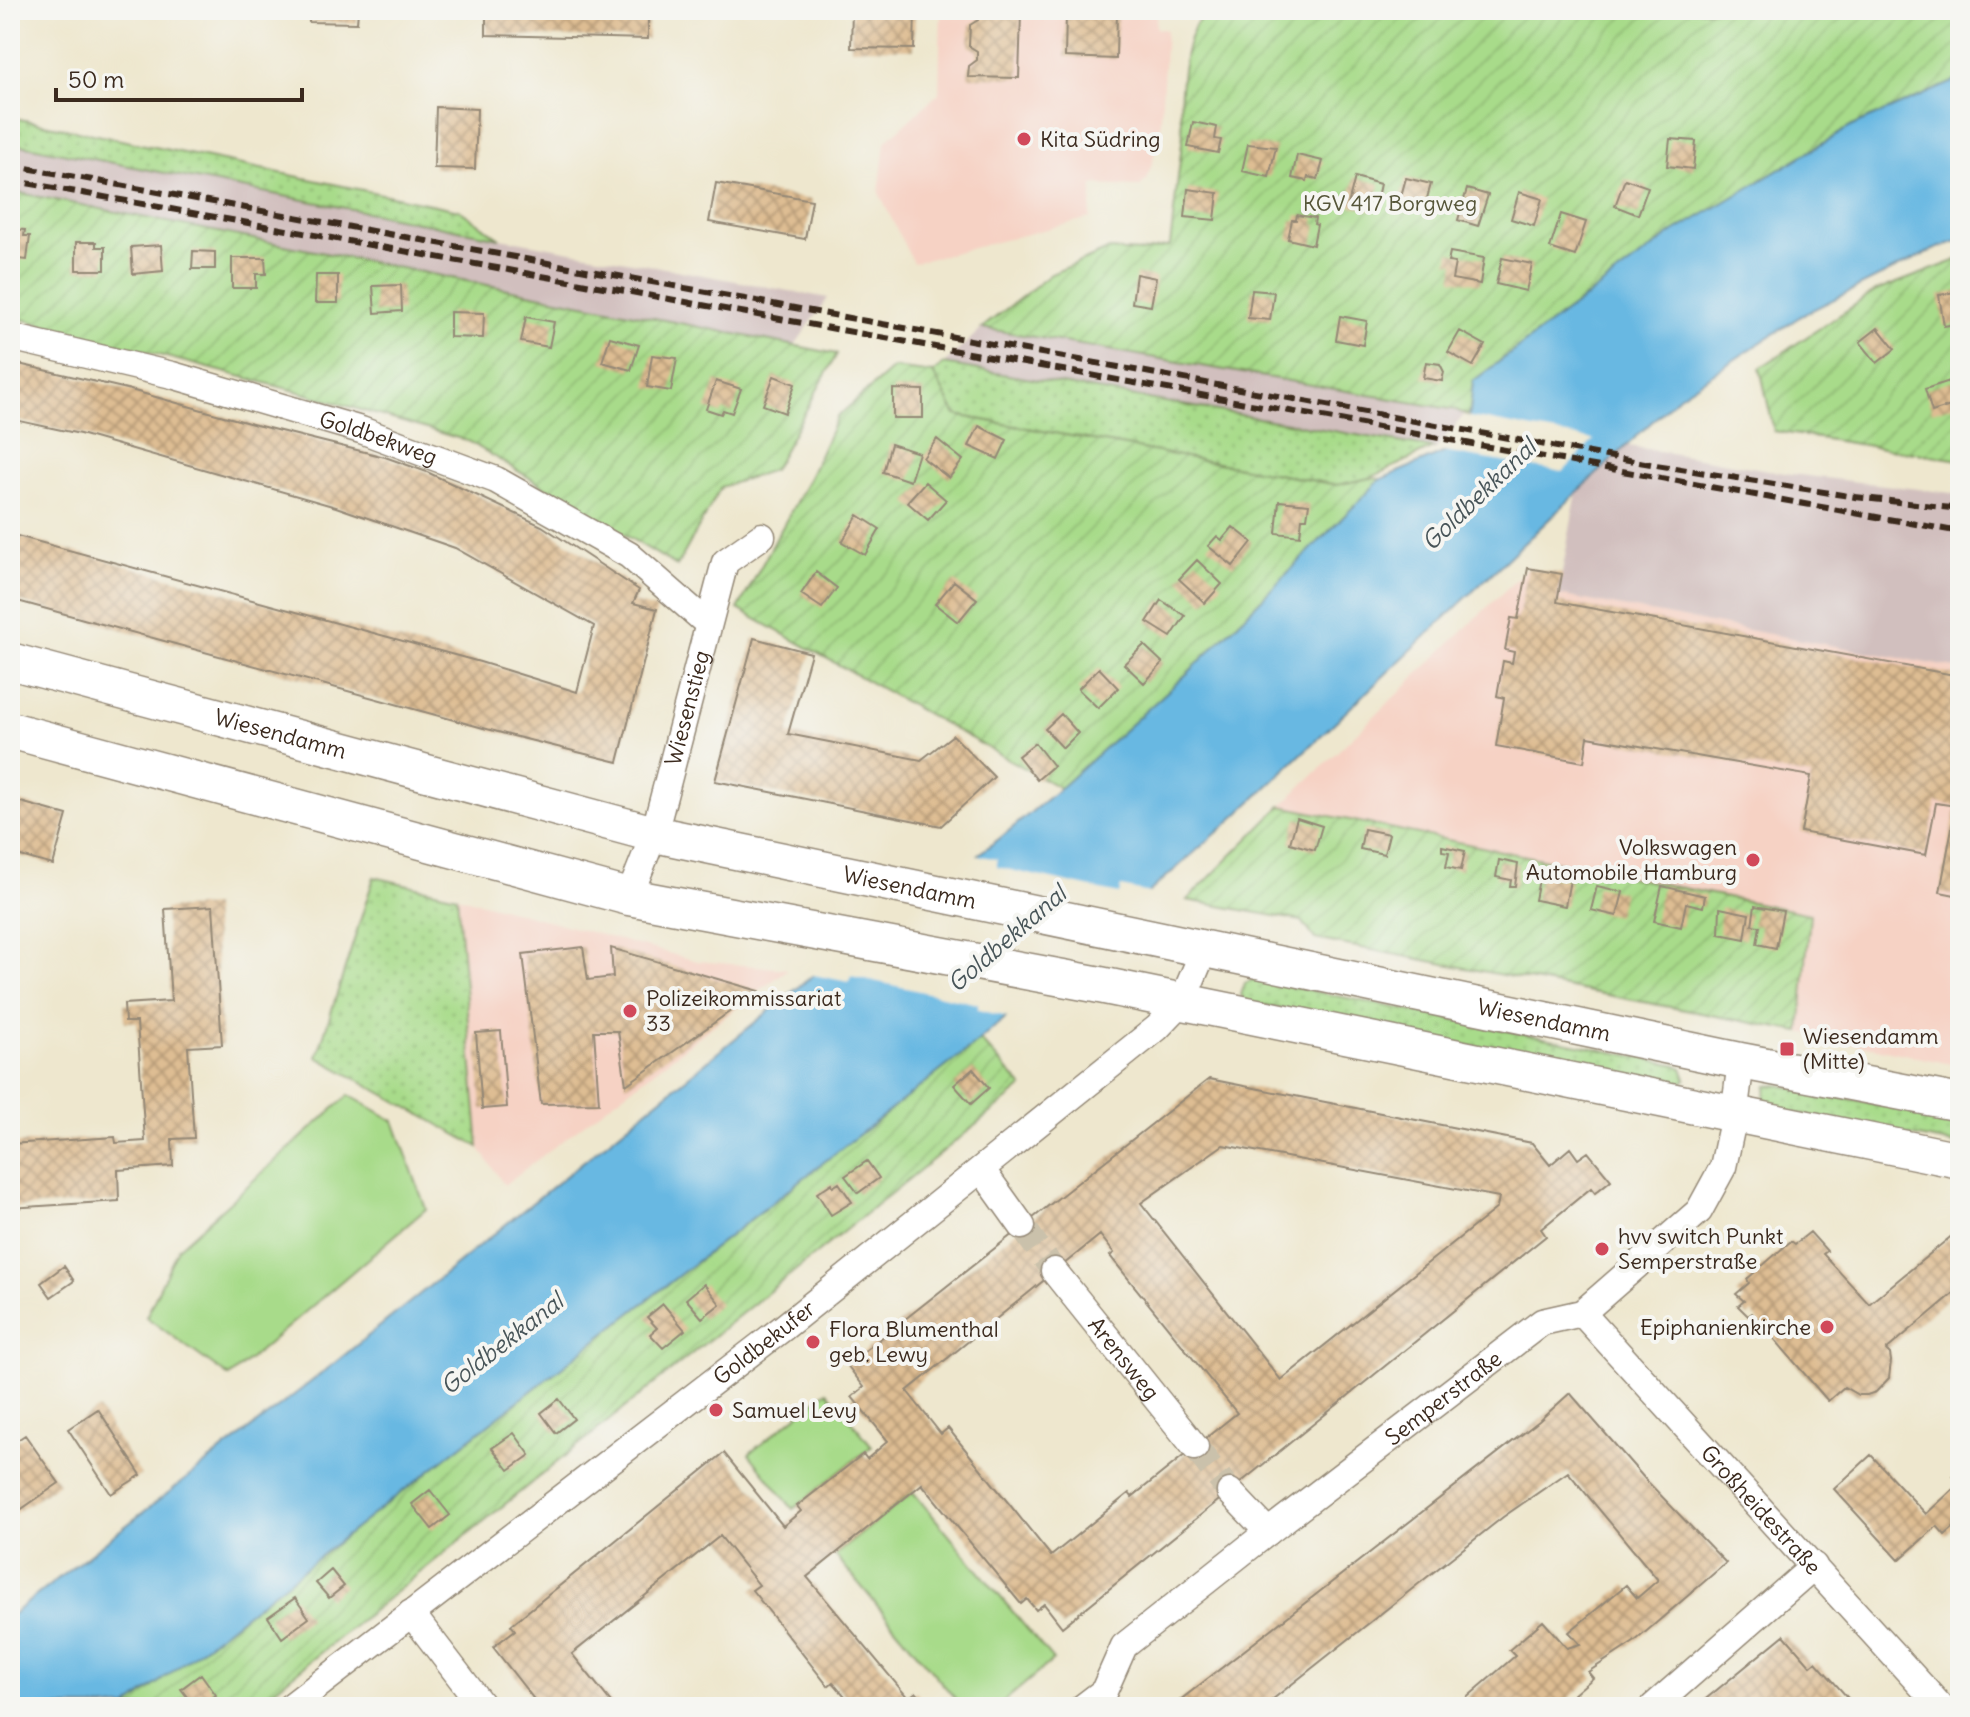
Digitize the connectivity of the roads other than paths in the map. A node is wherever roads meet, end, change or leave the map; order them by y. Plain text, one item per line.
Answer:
1 (10, 337) edge
2 (762, 536) dead end
3 (707, 623) junction
4 (10, 661) edge
5 (10, 730) edge
6 (654, 834) junction
7 (629, 897) junction
8 (1204, 950) junction
9 (1182, 1002) junction
10 (1741, 1061) junction
11 (1960, 1103) edge
12 (1734, 1116) junction
13 (1960, 1160) edge
14 (982, 1170) junction
15 (1022, 1226) tunnel mouth
16 (1054, 1271) tunnel mouth
17 (1582, 1313) junction
18 (1195, 1447) tunnel mouth
19 (1230, 1492) tunnel mouth
20 (1268, 1532) junction
21 (1814, 1566) junction
22 (411, 1613) junction
23 (1111, 1699) edge
24 (290, 1707) edge
25 (483, 1707) edge
26 (1083, 1707) edge
27 (1653, 1707) edge
28 (1941, 1707) edge

1 - 3 street, Goldbekweg
2 - 3 street, Wiesenstieg
3 - 6 street, Wiesenstieg
4 - 6 street, Wiesendamm
5 - 7 street
6 - 7 street, Wiesenstieg
6 - 8 street, Wiesendamm
7 - 9 street
8 - 9 street, Goldbekufer
8 - 10 street, Wiesendamm
9 - 12 street
9 - 14 street, Goldbekufer
10 - 11 street, Wiesendamm
10 - 12 street, Semperstraße
12 - 13 street
12 - 17 street, Semperstraße
14 - 15 street
14 - 22 street, Goldbekufer
16 - 18 street, Arensweg
17 - 20 street, Semperstraße
17 - 21 street, Großheidestraße
19 - 20 street
20 - 23 street, Semperstraße
21 - 27 street
21 - 28 street, Großheidestraße
22 - 24 street, Goldbekufer
22 - 25 street
23 - 26 street, Semperstraße

